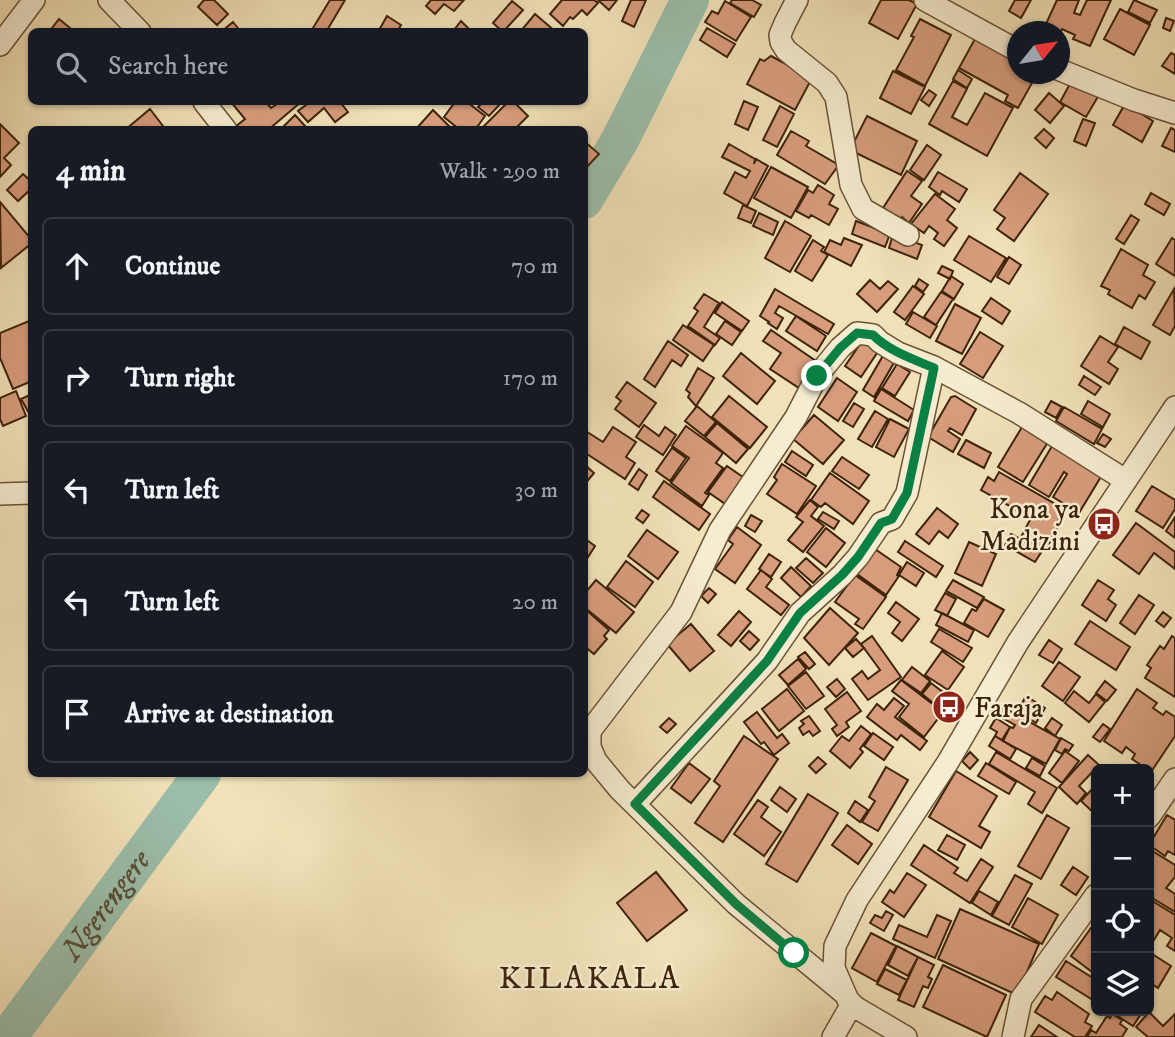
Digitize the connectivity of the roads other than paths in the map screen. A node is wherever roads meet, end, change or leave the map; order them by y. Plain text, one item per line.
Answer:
1 (34, 0) edge
2 (109, 0) edge
3 (797, 0) edge
4 (925, 0) edge
5 (136, 28) edge
6 (0, 45) edge
7 (1007, 45) edge
8 (1070, 74) edge
9 (206, 105) edge
10 (1175, 113) edge
11 (223, 126) edge
12 (908, 235) dead end
13 (934, 368) junction
14 (1175, 407) edge
15 (1125, 480) junction
16 (28, 493) edge
17 (0, 494) edge
18 (1175, 779) edge
19 (635, 804) junction
20 (1154, 810) edge
21 (1091, 902) edge
22 (849, 999) junction
23 (833, 1037) edge
24 (906, 1037) edge
25 (1013, 1037) edge

1 - 6 street
2 - 5 street
3 - 12 street
4 - 7 street
8 - 10 street
9 - 11 street
13 - 15 street
13 - 19 street
13 - 19 street
14 - 15 street
15 - 22 street
16 - 17 street
18 - 20 street
19 - 22 street
21 - 25 street
22 - 23 street
22 - 24 street

